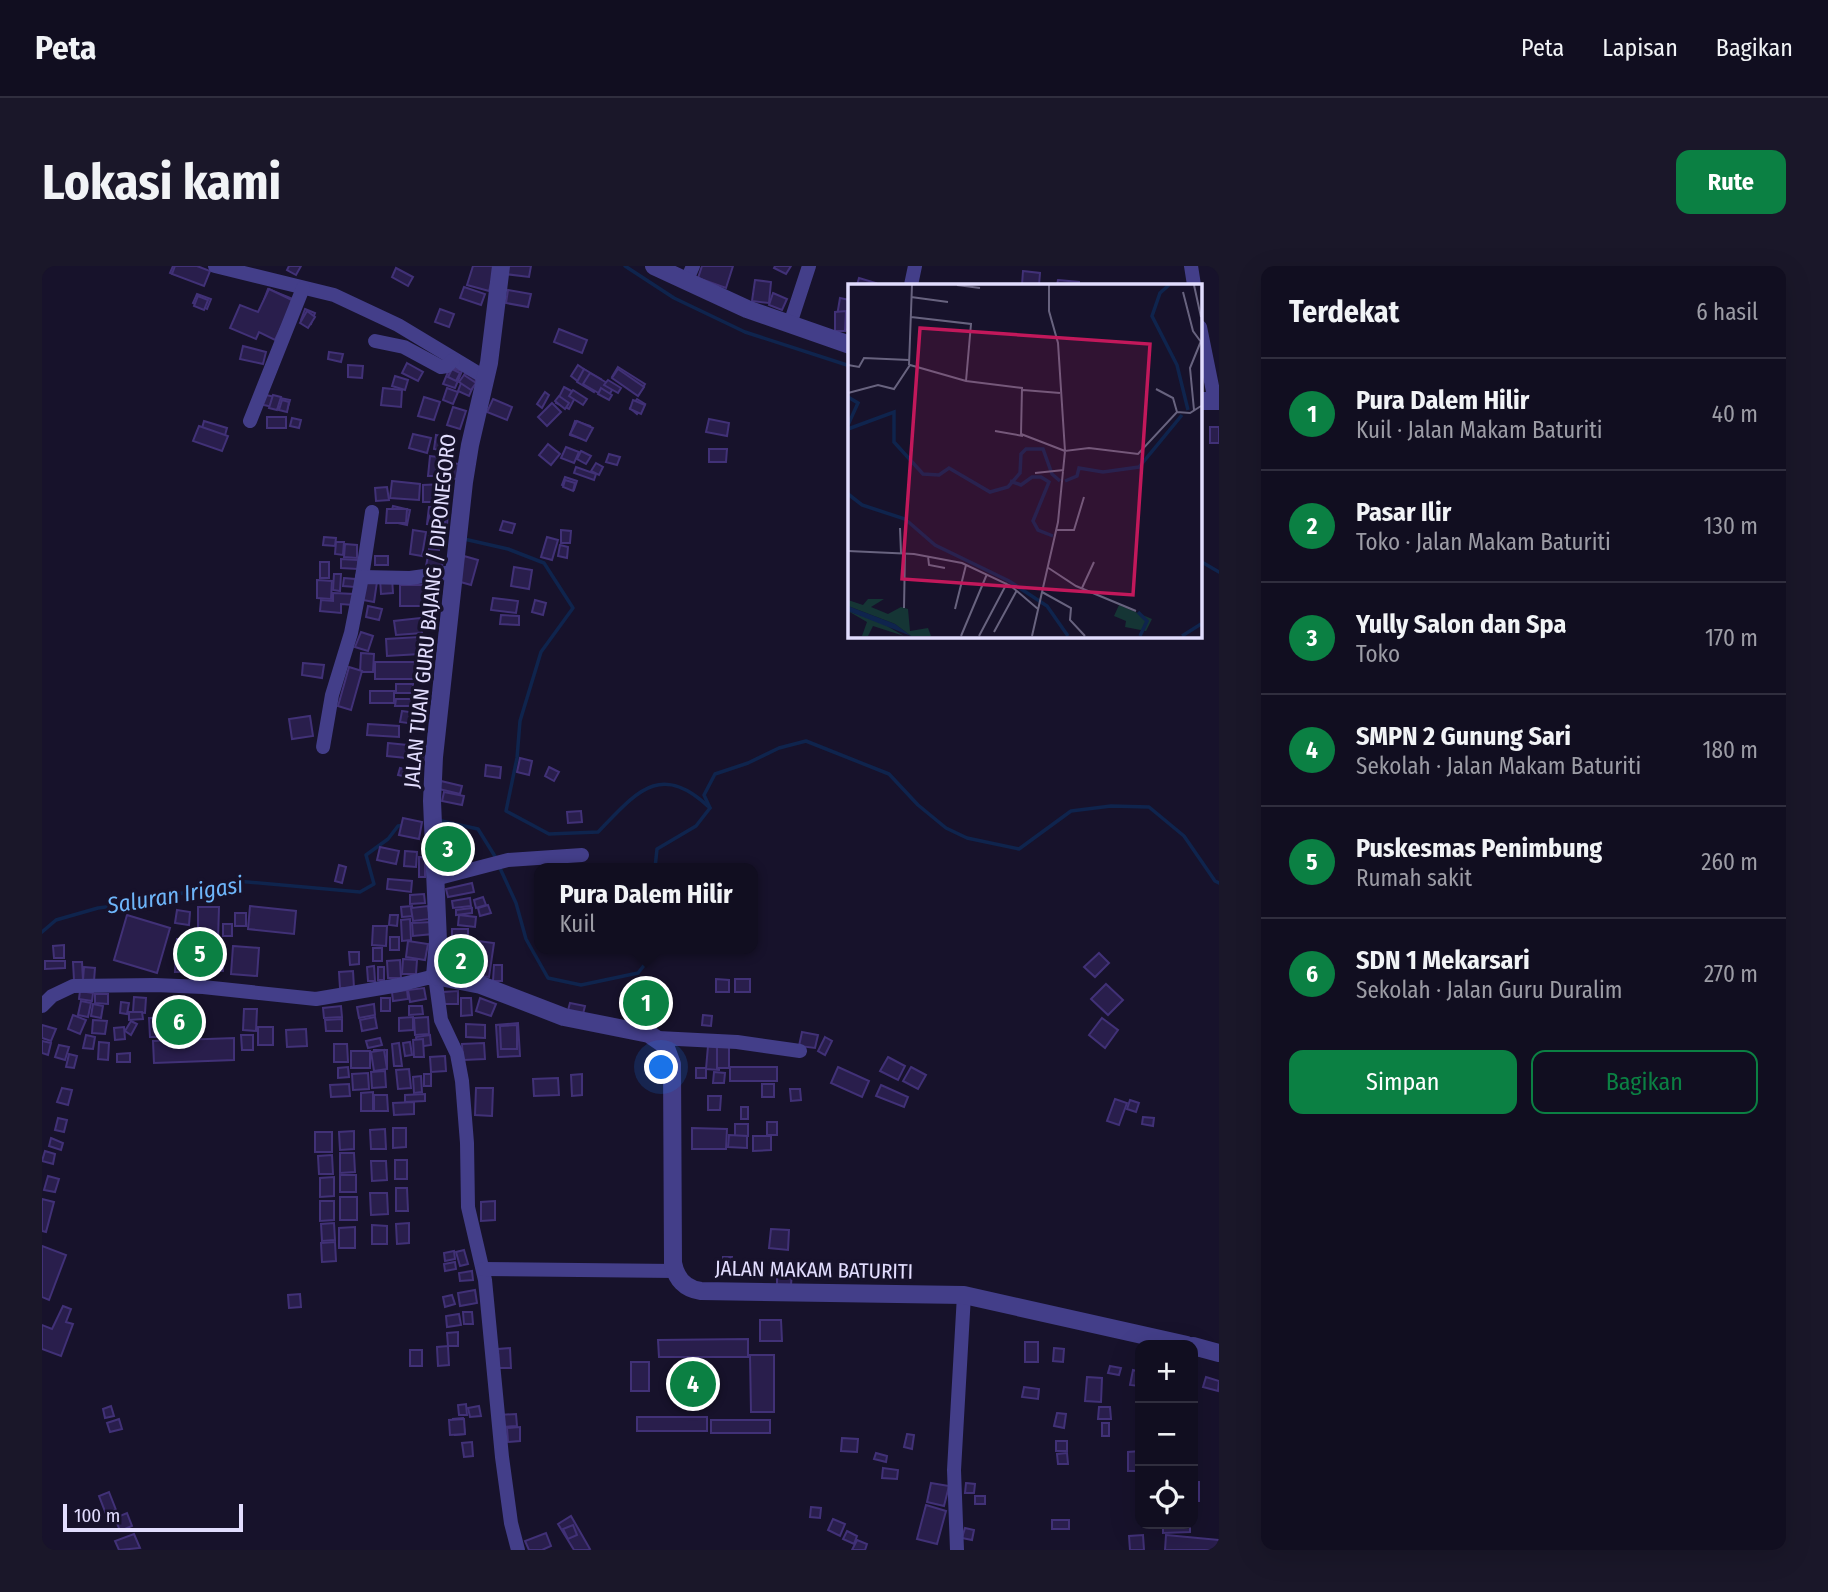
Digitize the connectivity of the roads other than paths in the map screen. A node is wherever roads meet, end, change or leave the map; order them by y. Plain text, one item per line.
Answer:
1 (215, 266) edge
2 (501, 266) edge
3 (654, 266) edge
4 (809, 266) edge
5 (915, 266) edge
6 (1191, 266) edge
7 (690, 274) edge
8 (911, 284) edge
9 (1194, 284) edge
10 (303, 288) junction
11 (790, 324) junction
12 (1202, 340) edge
13 (375, 341) dead end
14 (848, 344) edge
15 (453, 360) junction
16 (486, 378) junction
17 (1211, 401) edge
18 (250, 421) dead end
19 (372, 512) dead end
20 (453, 572) junction
21 (362, 577) junction
22 (323, 747) dead end
23 (582, 855) dead end
24 (435, 879) junction
25 (435, 970) junction
26 (42, 1006) edge
27 (658, 1038) junction
28 (800, 1051) dead end
29 (483, 1269) junction
30 (675, 1271) junction
31 (964, 1295) junction
32 (1165, 1340) edge
33 (1198, 1347) edge
34 (1219, 1353) edge
35 (518, 1550) edge
36 (957, 1550) edge

1 - 10 street
2 - 16 street, JALAN TUAN GURU BAJANG / DIPONEGORO
3 - 7 street
4 - 11 street
5 - 8 street
6 - 9 street
7 - 11 street
10 - 15 street
10 - 18 street
11 - 14 street
12 - 17 street
13 - 15 street
15 - 16 street
16 - 20 street, JALAN TUAN GURU BAJANG / DIPONEGORO
19 - 21 street
20 - 21 street
20 - 24 street, JALAN TUAN GURU BAJANG / DIPONEGORO
21 - 22 street
23 - 24 street
24 - 25 street, JALAN TUAN GURU BAJANG / DIPONEGORO
25 - 26 street
25 - 27 street
25 - 29 street
27 - 28 street
27 - 30 street
29 - 30 street
29 - 35 street
30 - 31 street, JALAN MAKAM BATURITI
31 - 32 street, JALAN MAKAM BATURITI
31 - 36 street
33 - 34 street

